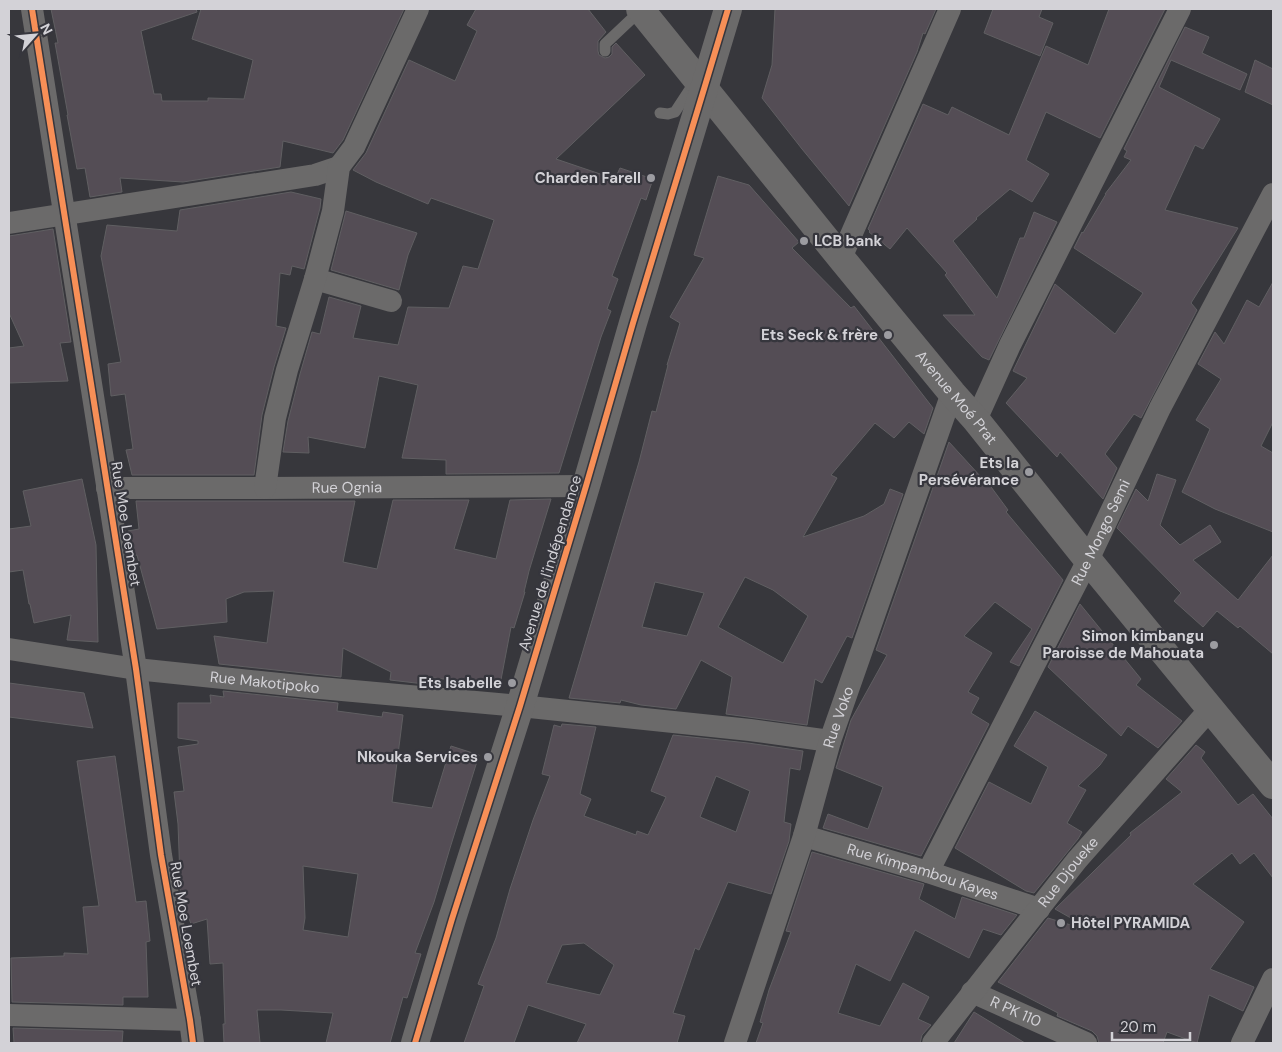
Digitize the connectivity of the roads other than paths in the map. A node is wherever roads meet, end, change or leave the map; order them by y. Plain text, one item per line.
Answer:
1 (32, 9) edge
2 (418, 9) edge
3 (641, 9) edge
4 (728, 9) edge
5 (950, 9) edge
6 (1180, 9) edge
7 (605, 51) dead end
8 (700, 84) junction
9 (660, 113) dead end
10 (338, 167) junction
11 (1273, 194) edge
12 (64, 214) junction
13 (9, 223) edge
14 (841, 258) junction
15 (315, 279) junction
16 (391, 301) dead end
17 (952, 393) junction
18 (976, 420) junction
19 (586, 486) junction
20 (107, 488) junction
21 (265, 488) junction
22 (1088, 560) junction
23 (9, 650) edge
24 (136, 669) junction
25 (520, 706) junction
26 (1211, 708) junction
27 (830, 741) junction
28 (1273, 784) edge
29 (804, 836) junction
30 (928, 872) junction
31 (1039, 909) junction
32 (1273, 979) edge
33 (972, 992) junction
34 (9, 1015) edge
35 (190, 1020) junction
36 (193, 1043) edge
37 (415, 1043) edge
38 (735, 1043) edge
39 (933, 1043) edge
40 (1086, 1043) edge
41 (1242, 1043) edge

1 - 12 street, Rue Moe Loembet
2 - 10 street
3 - 7 lane
3 - 8 street, Avenue Moé Prat
4 - 8 street
5 - 14 street
6 - 18 street
8 - 9 lane
8 - 14 street, Avenue Moé Prat
8 - 19 street, Avenue de l'indépendance
10 - 12 street
10 - 15 street
11 - 22 street, Rue Mongo Semi
12 - 13 street
12 - 20 street, Rue Moe Loembet
14 - 17 street, Avenue Moé Prat
15 - 16 street
15 - 21 street
17 - 18 street, Avenue Moé Prat
17 - 27 street, Rue Voko
18 - 22 street, Avenue Moé Prat
19 - 21 street, Rue Ognia
19 - 25 street, Avenue de l'indépendance
20 - 21 street, Rue Ognia
20 - 24 street, Rue Moe Loembet
22 - 26 street, Avenue Moé Prat
22 - 30 street, Rue Mongo Semi
23 - 24 street, Rue Makotipoko
24 - 25 street, Rue Makotipoko
24 - 35 street, Rue Moe Loembet
25 - 27 street, Rue Makotipoko
25 - 37 street, Avenue de l'indépendance
26 - 28 street, Avenue Moé Prat
26 - 31 street, Rue Djoueke
27 - 29 street, Rue Voko
29 - 30 street, Rue Kimpambou Kayes
29 - 38 street, Rue Voko
30 - 31 street, Rue Kimpambou Kayes
31 - 33 street, Rue Djoueke
32 - 41 street
33 - 39 street, Rue Djoueke
33 - 40 street, R PK 110
34 - 35 street
35 - 36 street, Rue Moe Loembet

